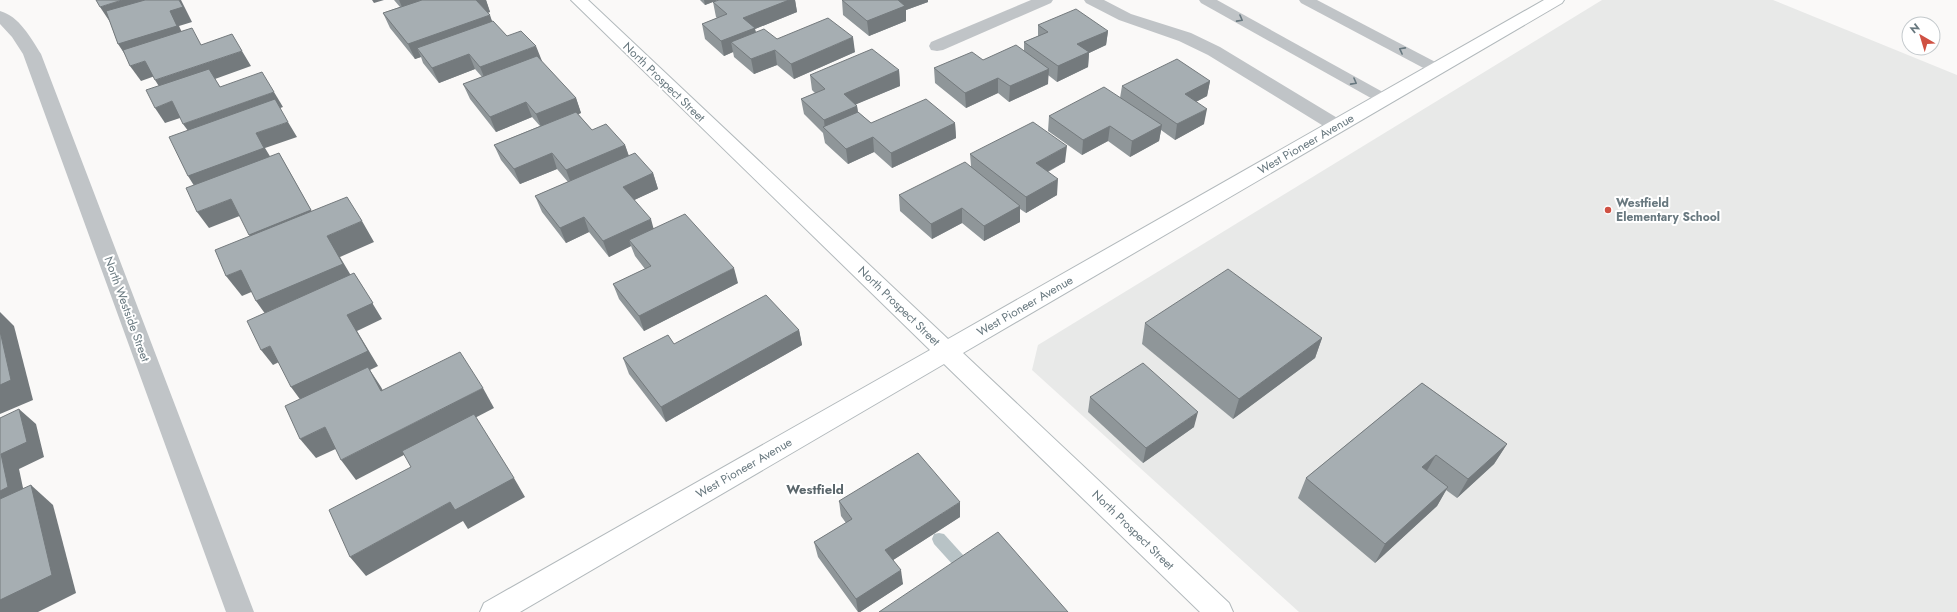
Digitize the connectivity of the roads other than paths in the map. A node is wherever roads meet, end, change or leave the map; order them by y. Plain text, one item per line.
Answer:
1 (579, 0) edge
2 (1045, 0) edge
3 (1092, 0) edge
4 (1206, 0) edge
5 (1306, 0) edge
6 (1556, 0) edge
7 (0, 16) edge
8 (937, 46) dead end
9 (1436, 68) junction
10 (1384, 99) junction
11 (1337, 126) junction
12 (946, 352) junction
13 (240, 612) edge
14 (494, 612) edge
15 (1218, 612) edge

1 - 12 street, North Prospect Street
2 - 8 street
3 - 11 street
4 -> 10 lane
9 -> 5 lane
6 - 9 street, West Pioneer Avenue
7 - 13 street, North Westside Street
9 - 10 street, West Pioneer Avenue
10 - 11 street, West Pioneer Avenue
11 - 12 street, West Pioneer Avenue
12 - 14 street, West Pioneer Avenue
12 - 15 street, North Prospect Street

